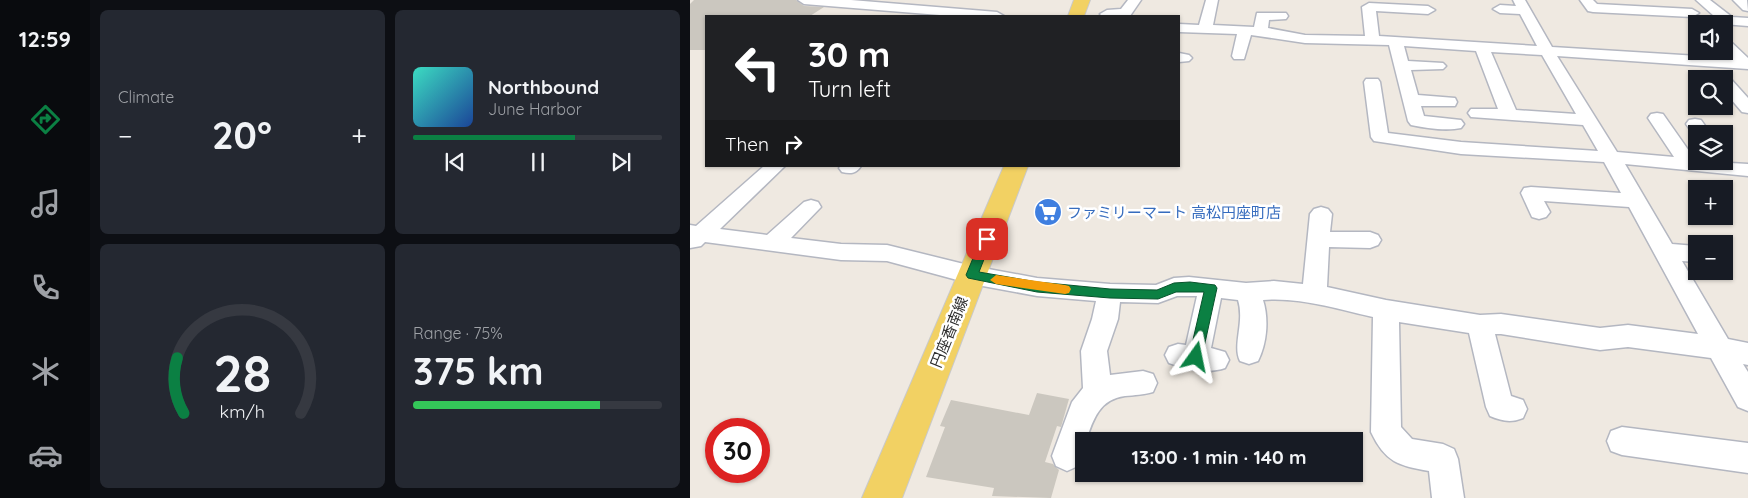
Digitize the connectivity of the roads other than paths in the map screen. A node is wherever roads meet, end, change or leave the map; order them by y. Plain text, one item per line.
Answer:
1 (804, 0) edge
2 (1082, 0) edge
3 (1135, 0) edge
4 (1212, 0) edge
5 (1586, 0) edge
6 (1679, 0) edge
7 (1702, 0) edge
8 (1739, 0) edge
9 (1522, 5) edge
10 (885, 7) junction
11 (1748, 7) edge
12 (1500, 9) dead end
13 (1428, 10) dead end
14 (1692, 13) joint
15 (946, 14) edge
16 (1107, 14) dead end
17 (873, 15) edge
18 (972, 15) edge
19 (1076, 15) edge
20 (1281, 16) dead end
21 (1748, 22) edge
22 (1180, 28) edge
23 (1206, 28) junction
24 (1245, 30) junction
25 (1260, 31) junction
26 (1372, 40) junction
27 (1396, 43) junction
28 (1482, 48) junction
29 (1733, 51) edge
30 (1547, 52) junction
31 (1239, 56) dead end
32 (1706, 61) junction
33 (1747, 64) edge
34 (1402, 65) junction
35 (1438, 66) dead end
36 (1714, 70) edge
37 (1372, 82) dead end
38 (1733, 91) edge
39 (1411, 100) junction
40 (1449, 102) dead end
41 (1748, 108) edge
42 (1477, 113) dead end
43 (1509, 115) junction
44 (1657, 118) dead end
45 (1587, 120) junction
46 (1455, 124) dead end
47 (1611, 157) junction
48 (1688, 164) joint
49 (1733, 166) edge
50 (775, 167) edge
51 (1016, 167) edge
52 (1748, 170) edge
53 (1636, 201) junction
54 (811, 207) dead end
55 (1538, 212) dead end
56 (1321, 214) dead end
57 (693, 237) edge
58 (1319, 239) junction
59 (1370, 240) dead end
60 (771, 244) junction
61 (1665, 251) junction
62 (1688, 253) edge
63 (972, 275) junction
64 (1211, 288) junction
65 (1246, 292) junction
66 (1110, 293) junction
67 (1314, 294) junction
68 (1386, 310) junction
69 (1480, 325) junction
70 (1720, 348) junction
71 (1249, 353) dead end
72 (1748, 354) edge
73 (1197, 357) dead end
74 (1143, 383) dead end
75 (1097, 391) junction
76 (1748, 398) edge
77 (1513, 409) dead end
78 (1622, 441) dead end
79 (1067, 456) dead end
80 (1748, 458) edge
81 (882, 498) edge
82 (1448, 498) edge

1 - 10 street
2 - 19 main road
3 - 16 street
4 - 23 street
5 - 14 street
6 - 14 street
7 - 21 street
8 - 11 street
9 - 12 street
9 - 30 street
10 - 15 street
10 - 17 street
13 - 26 street
15 - 18 street
20 - 25 street
22 - 23 street
23 - 24 street
24 - 25 street
24 - 31 street
25 - 26 street
26 - 27 street
27 - 28 street
27 - 34 street
28 - 30 street
28 - 43 street
29 - 33 street
30 - 32 street
30 - 45 street
32 - 33 street
32 - 36 street
34 - 35 street
34 - 39 street
37 - 47 street
38 - 41 street
39 - 40 street
39 - 46 street
42 - 43 street
43 - 45 street
44 - 48 street
45 - 47 street
47 - 48 street
47 - 53 street
49 - 52 street
50 - 57 street
51 - 63 main road, 円座香南線
53 - 55 street
53 - 61 street
54 - 60 street
56 - 58 street
57 - 60 street
58 - 59 street
58 - 67 street
60 - 63 street
61 - 62 street
61 - 70 street
63 - 66 street
63 - 81 main road, 円座香南線
64 - 65 street
64 - 66 street
64 - 73 street
65 - 67 street
65 - 71 street
66 - 75 street
67 - 68 street
68 - 69 street
68 - 82 street
69 - 70 street
69 - 77 street
70 - 72 street
70 - 76 street
74 - 75 street
75 - 79 street
78 - 80 street

